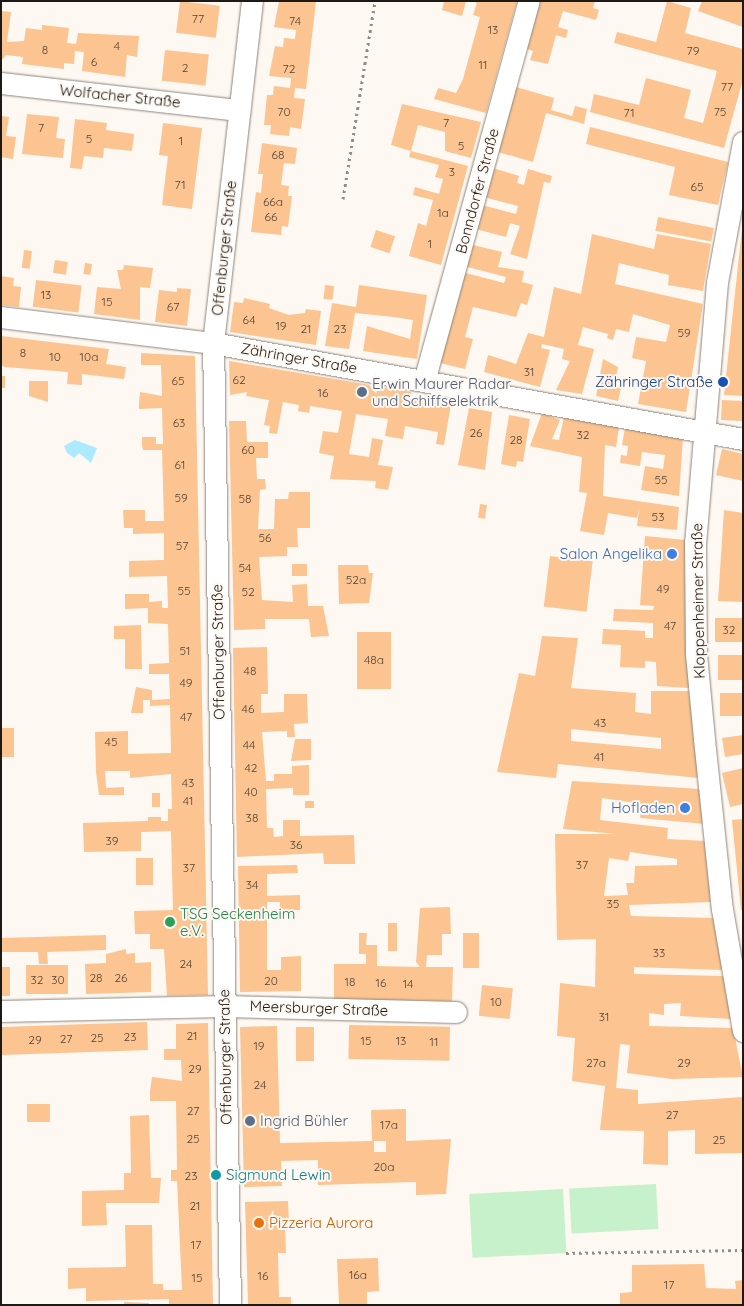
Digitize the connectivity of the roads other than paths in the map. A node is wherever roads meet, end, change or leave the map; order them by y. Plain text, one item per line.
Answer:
1 (252, 1) edge
2 (529, 1) edge
3 (1, 83) edge
4 (239, 110) junction
5 (743, 142) edge
6 (1, 317) edge
7 (213, 343) junction
8 (424, 381) junction
9 (704, 431) junction
10 (743, 439) edge
11 (224, 1006) junction
12 (1, 1011) edge
13 (456, 1012) dead end
14 (743, 1031) edge
15 (230, 1305) edge

1 - 4 street, Offenburger Straße
2 - 8 street, Bonndorfer Straße
3 - 4 street, Wolfacher Straße
4 - 7 street, Offenburger Straße
5 - 9 street, Kloppenheimer Straße
6 - 7 street, Zähringer Straße
7 - 8 street, Zähringer Straße
7 - 11 street, Offenburger Straße
8 - 9 street, Zähringer Straße
9 - 10 street, Zähringer Straße
9 - 14 street, Kloppenheimer Straße
11 - 12 street, Meersburger Straße
11 - 13 street, Meersburger Straße
11 - 15 street, Offenburger Straße

